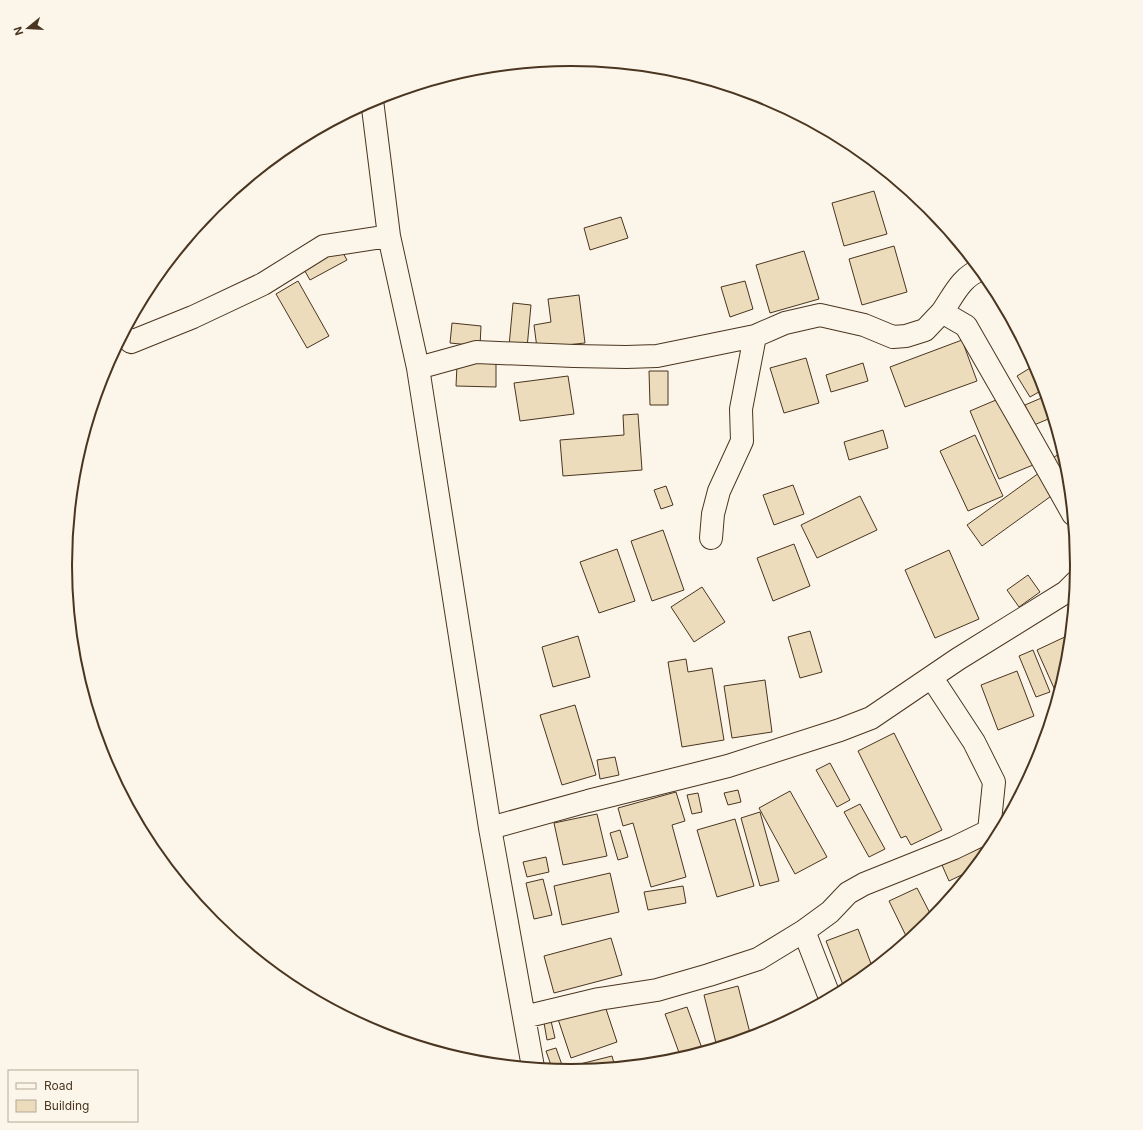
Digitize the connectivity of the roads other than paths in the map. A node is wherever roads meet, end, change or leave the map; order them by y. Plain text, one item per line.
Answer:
1 (373, 107) edge
2 (389, 236) junction
3 (975, 272) edge
4 (942, 312) junction
5 (755, 336) junction
6 (127, 338) edge
7 (418, 368) junction
8 (1066, 504) edge
9 (711, 538) dead end
10 (1069, 592) edge
11 (932, 678) junction
12 (490, 828) junction
13 (992, 833) edge
14 (989, 837) edge
15 (804, 931) junction
16 (828, 993) edge
17 (524, 1017) junction
18 (532, 1062) edge

1 - 2 street
2 - 6 street
2 - 7 street
3 - 4 street
4 - 5 street
4 - 8 street
5 - 7 street
5 - 9 street
7 - 12 street
10 - 11 street
11 - 12 street
11 - 13 street
12 - 17 street
14 - 15 street
15 - 16 street
15 - 17 street
17 - 18 street

